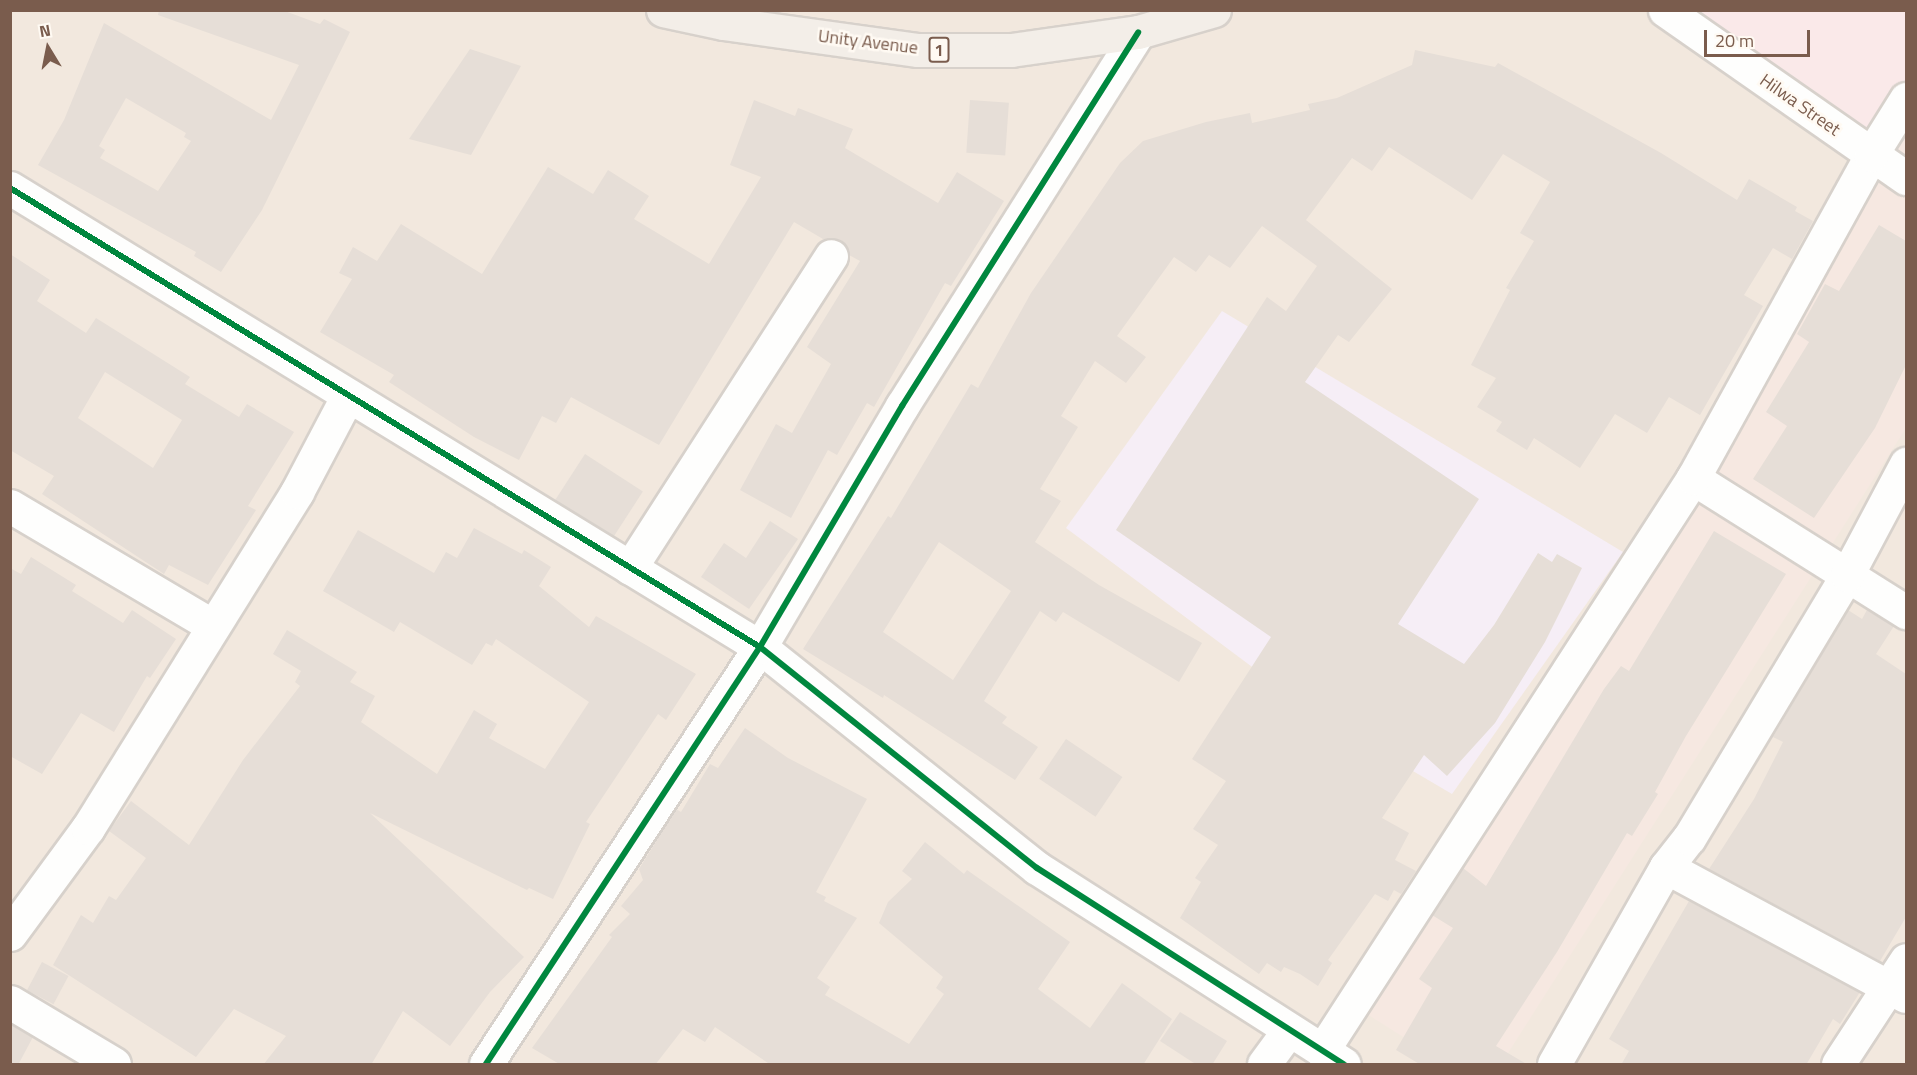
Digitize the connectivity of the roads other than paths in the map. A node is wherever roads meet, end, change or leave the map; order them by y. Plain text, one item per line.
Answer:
1 (663, 10) edge
2 (1214, 10) edge
3 (1665, 10) edge
4 (1138, 33) junction
5 (1906, 99) edge
6 (1871, 155) junction
7 (1906, 178) edge
8 (10, 188) edge
9 (831, 256) dead end
10 (347, 397) junction
11 (1906, 464) edge
12 (1693, 478) junction
13 (10, 506) edge
14 (630, 568) junction
15 (1847, 574) junction
16 (1906, 612) edge
17 (213, 626) junction
18 (760, 646) junction
19 (1666, 867) junction
20 (10, 934) edge
21 (1906, 960) edge
22 (1897, 992) edge
23 (10, 1002) edge
24 (1289, 1030) junction
25 (1333, 1058) edge
26 (114, 1065) edge
27 (486, 1065) edge
28 (1264, 1065) edge
29 (1554, 1065) edge
30 (1838, 1065) edge

1 - 4 main road, Unity Avenue / 1
2 - 4 main road, Unity Avenue / 1
3 - 6 street, Hilwa Street
4 - 18 street
5 - 6 street
6 - 7 street, Hilwa Street
6 - 12 street
8 - 10 street
9 - 14 street
10 - 14 street
10 - 17 street
11 - 15 street
12 - 15 street
12 - 25 street
13 - 17 street
14 - 18 street
15 - 16 street
15 - 19 street
17 - 20 street
18 - 24 street
18 - 27 street
19 - 22 street
19 - 29 street
21 - 22 street
22 - 30 street
23 - 26 street
24 - 25 street
24 - 28 street

